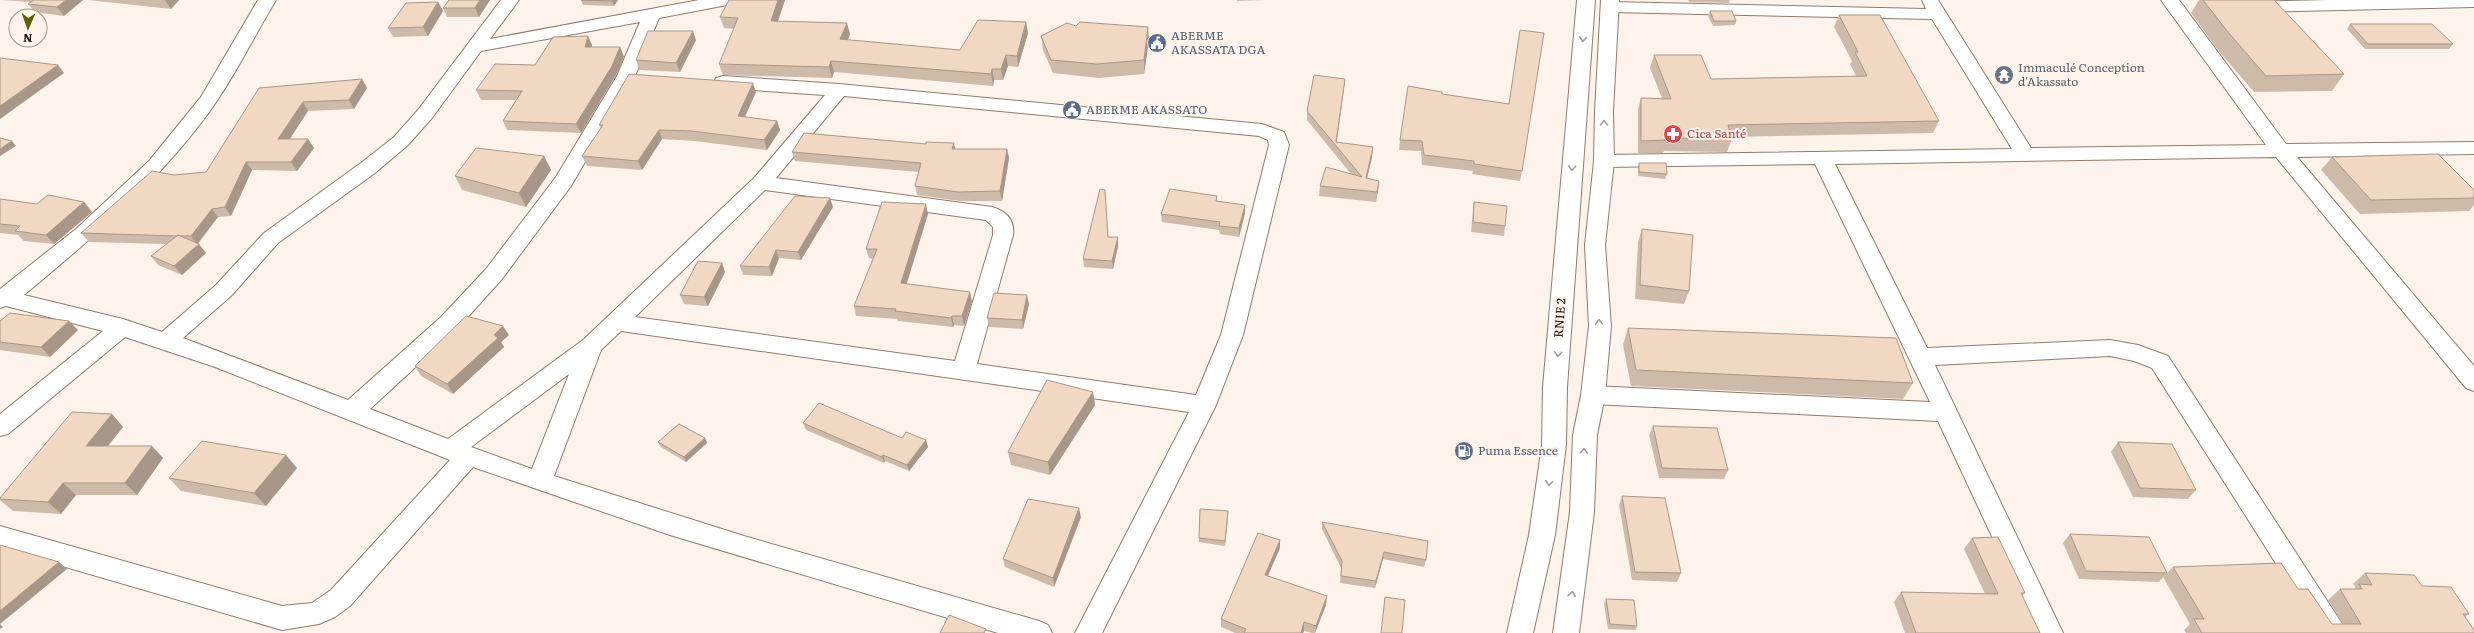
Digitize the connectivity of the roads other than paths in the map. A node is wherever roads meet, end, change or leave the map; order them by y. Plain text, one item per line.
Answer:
1 (267, 0) edge
2 (510, 0) edge
3 (728, 0) edge
4 (1586, 0) edge
5 (2397, 2) edge
6 (2474, 2) edge
7 (1610, 4) edge
8 (2179, 5) edge
9 (1934, 7) edge
10 (2232, 7) edge
11 (652, 14) junction
12 (476, 47) junction
13 (626, 76) junction
14 (650, 77) edge
15 (705, 81) edge
16 (839, 90) junction
17 (2474, 148) edge
18 (2281, 151) junction
19 (2025, 154) junction
20 (1822, 158) junction
21 (1604, 161) junction
22 (761, 183) junction
23 (2, 298) edge
24 (616, 322) junction
25 (123, 328) junction
26 (166, 341) junction
27 (591, 346) junction
28 (1920, 357) junction
29 (963, 372) junction
30 (2474, 382) edge
31 (1593, 395) junction
32 (1204, 405) junction
33 (353, 410) junction
34 (1946, 412) junction
35 (0, 427) edge
36 (459, 453) junction
37 (540, 481) junction
38 (0, 537) edge
39 (1039, 633) edge
40 (1088, 633) edge
41 (1520, 633) edge
42 (1566, 633) edge
43 (2050, 633) edge
44 (2335, 633) edge

1 - 23 main road
2 - 12 main road
3 - 11 main road
4 -> 41 main road, RNIE 2 / RNIE 2
5 - 6 main road
5 - 10 main road
7 - 9 main road
21 -> 7 main road
8 - 18 main road
9 - 19 main road
11 - 12 main road
11 - 13 main road
12 - 26 main road
13 - 14 main road
13 - 33 main road
15 - 16 main road
16 - 22 main road
16 - 32 main road
17 - 18 main road
18 - 19 main road
18 - 30 main road
19 - 20 main road
20 - 21 main road
20 - 28 main road
31 -> 21 main road
22 - 24 main road
22 - 29 main road
23 - 25 main road
24 - 27 main road
24 - 29 main road
25 - 26 main road
25 - 35 main road
26 - 33 main road
27 - 36 main road
27 - 37 main road
28 - 34 main road
28 - 44 main road
29 - 32 main road
31 - 34 main road
42 -> 31 main road
32 - 40 main road
33 - 36 main road
34 - 43 main road
36 - 37 main road
36 - 38 main road
37 - 39 main road

